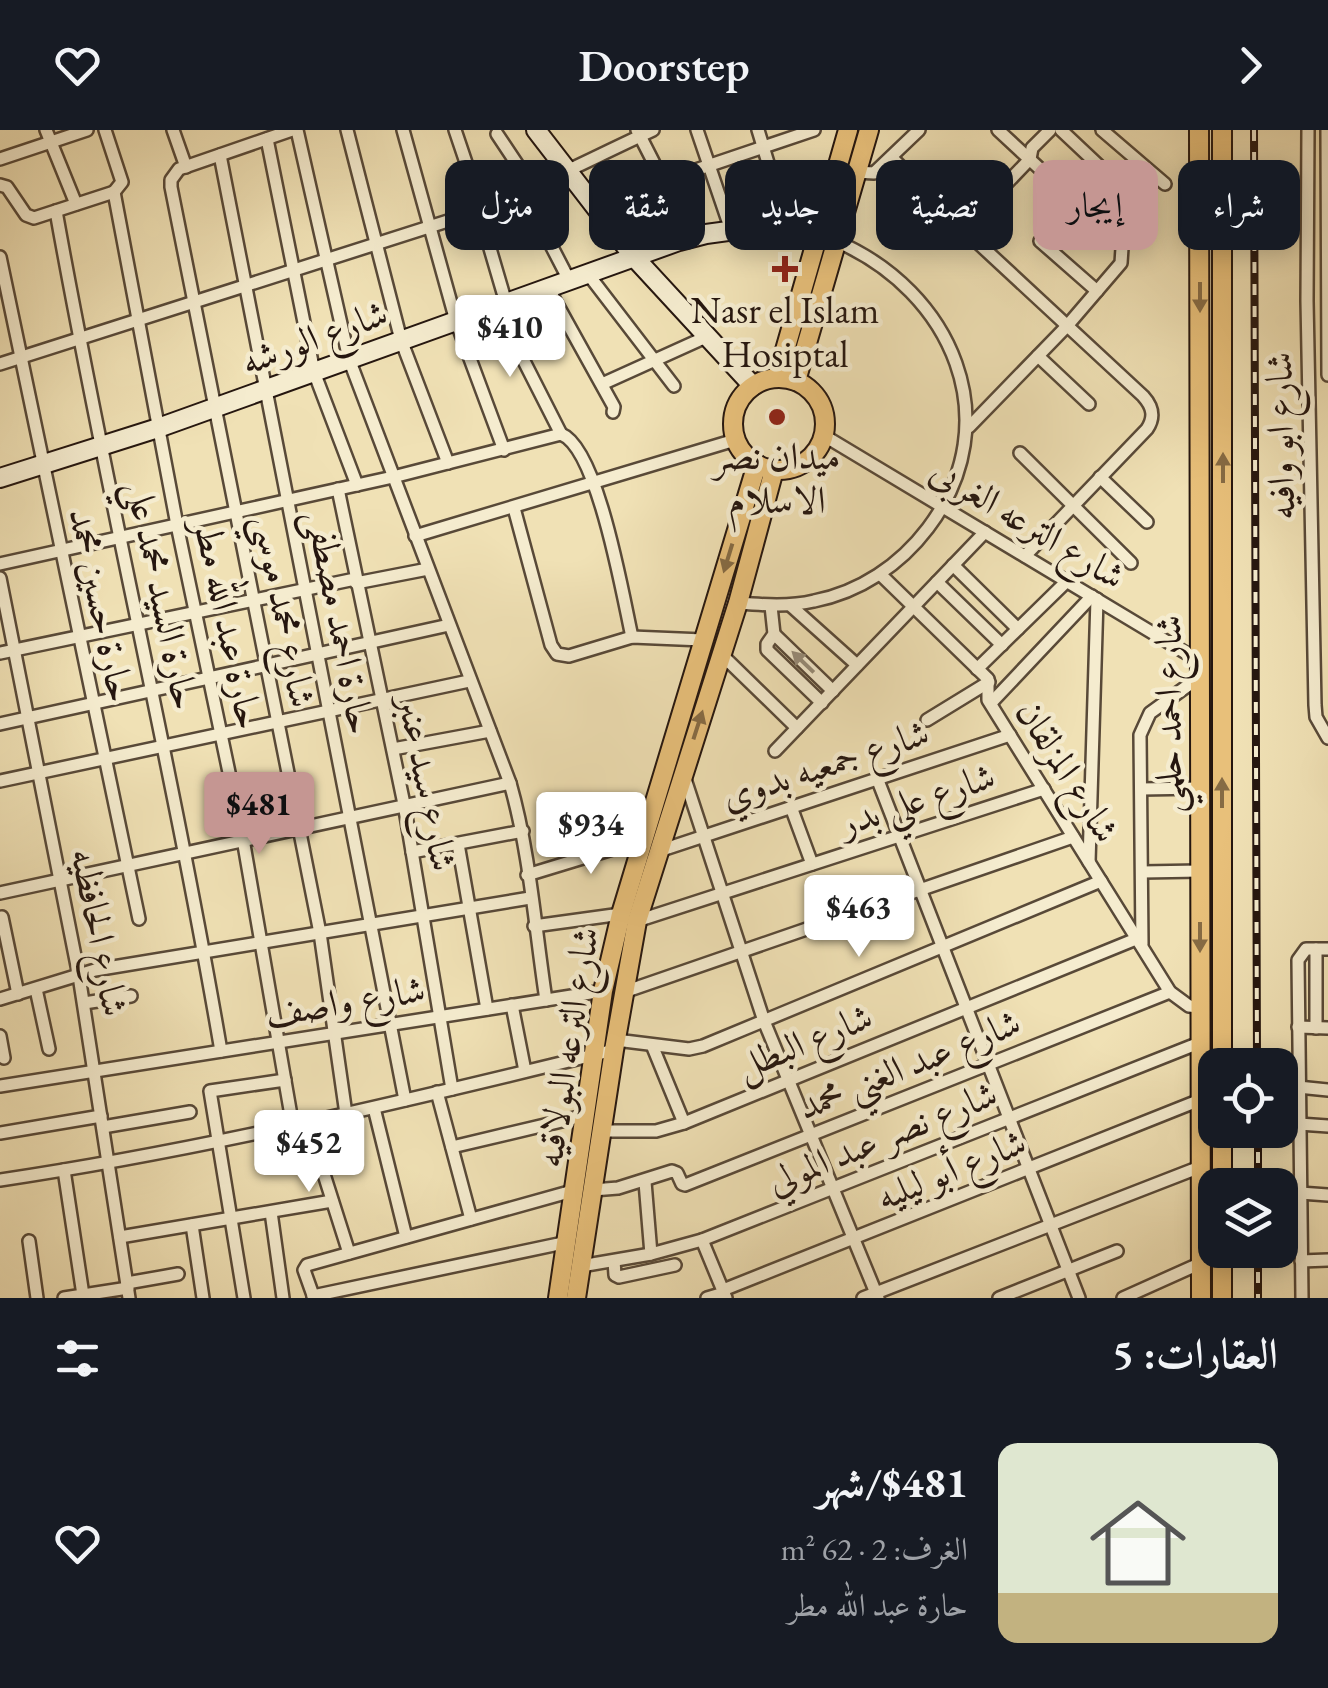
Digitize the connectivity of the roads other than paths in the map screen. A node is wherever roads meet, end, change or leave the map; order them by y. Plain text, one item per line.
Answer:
1 (86, 130) edge
2 (105, 130) edge
3 (172, 130) edge
4 (294, 130) edge
5 (348, 130) edge
6 (403, 130) edge
7 (455, 130) edge
8 (536, 130) edge
9 (653, 130) edge
10 (696, 130) edge
11 (758, 130) edge
12 (814, 130) edge
13 (848, 130) edge
14 (869, 130) edge
15 (919, 130) edge
16 (998, 130) edge
17 (1050, 130) edge
18 (1061, 130) edge
19 (1102, 130) edge
20 (1200, 130) edge
21 (1222, 130) edge
22 (1308, 130) edge
23 (1327, 130) edge
24 (639, 133) edge
25 (496, 134) dead end
26 (49, 136) edge
27 (267, 139) junction
28 (1328, 142) edge
29 (763, 146) junction
30 (220, 156) junction
31 (892, 158) joint
32 (0, 159) edge
33 (1030, 159) junction
34 (465, 160) edge
35 (511, 160) edge
36 (559, 160) edge
37 (653, 160) edge
38 (767, 160) edge
39 (840, 160) edge
40 (1093, 160) edge
41 (1033, 162) edge
42 (708, 164) junction
43 (705, 165) edge
44 (186, 167) junction
45 (569, 168) edge
46 (856, 172) joint
47 (569, 173) edge
48 (1013, 176) edge
49 (1166, 184) dead end
50 (1308, 184) junction
51 (1328, 184) edge
52 (0, 185) edge
53 (114, 192) junction
54 (589, 199) edge
55 (76, 204) junction
56 (56, 210) junction
57 (725, 215) edge
58 (445, 221) edge
59 (430, 226) junction
60 (376, 243) junction
61 (490, 250) edge
62 (562, 250) edge
63 (629, 250) edge
64 (654, 250) edge
65 (817, 250) edge
66 (833, 250) edge
67 (853, 250) edge
68 (985, 250) edge
69 (1051, 250) edge
70 (1121, 250) edge
71 (0, 257) edge
72 (634, 257) junction
73 (327, 260) junction
74 (294, 272) junction
75 (578, 277) junction
76 (248, 287) junction
77 (548, 288) junction
78 (1096, 291) junction
79 (1327, 301) edge
80 (1307, 302) junction
81 (195, 304) junction
82 (501, 304) junction
83 (137, 321) junction
84 (456, 321) junction
85 (1067, 326) junction
86 (706, 337) junction
87 (79, 339) junction
88 (401, 340) junction
89 (1328, 341) edge
90 (1038, 356) junction
91 (22, 357) junction
92 (349, 360) junction
93 (654, 361) junction
94 (0, 364) edge
95 (314, 372) junction
96 (1328, 375) edge
97 (787, 380) junction
98 (602, 384) junction
99 (674, 386) dead end
100 (753, 386) junction
101 (267, 388) junction
102 (1088, 404) dead end
103 (215, 406) junction
104 (613, 412) dead end
105 (969, 427) junction
106 (158, 428) junction
107 (561, 434) junction
108 (823, 435) junction
109 (735, 440) junction
110 (101, 446) junction
111 (504, 450) junction
112 (1020, 454) dead end
113 (43, 464) junction
114 (448, 464) junction
115 (765, 467) junction
116 (393, 477) junction
117 (1100, 477) junction
118 (0, 478) edge
119 (595, 482) junction
120 (357, 485) junction
121 (338, 489) junction
122 (286, 501) junction
123 (1072, 506) junction
124 (942, 507) junction
125 (514, 508) junction
126 (234, 512) junction
127 (1147, 522) dead end
128 (177, 525) junction
129 (985, 532) junction
130 (415, 536) junction
131 (120, 538) junction
132 (60, 551) junction
133 (1025, 556) junction
134 (1131, 563) dead end
135 (0, 564) edge
136 (953, 565) junction
137 (428, 568) junction
138 (880, 574) junction
139 (0, 578) edge
140 (356, 581) junction
141 (1066, 581) junction
142 (937, 582) junction
143 (305, 589) junction
144 (1094, 598) junction
145 (252, 600) junction
146 (738, 603) junction
147 (790, 605) junction
148 (771, 606) junction
149 (914, 607) junction
150 (195, 612) junction
151 (1313, 616) junction
152 (1328, 616) edge
153 (138, 623) junction
154 (450, 626) junction
155 (1018, 629) junction
156 (78, 636) junction
157 (632, 637) junction
158 (770, 639) junction
159 (703, 640) junction
160 (370, 644) junction
161 (1002, 644) junction
162 (14, 649) junction
163 (0, 653) edge
164 (720, 654) junction
165 (318, 655) junction
166 (266, 666) junction
167 (857, 666) junction
168 (1201, 668) junction
169 (978, 669) junction
170 (210, 678) junction
171 (469, 681) junction
172 (989, 682) junction
173 (152, 691) junction
174 (833, 691) junction
175 (382, 700) junction
176 (822, 702) junction
177 (93, 704) junction
178 (991, 704) junction
179 (329, 711) junction
180 (27, 718) junction
181 (926, 720) dead end
182 (277, 723) junction
183 (0, 724) edge
184 (797, 728) junction
185 (490, 732) junction
186 (221, 735) junction
187 (1010, 735) junction
188 (1328, 738) edge
189 (164, 747) junction
190 (392, 749) junction
191 (776, 751) dead end
192 (104, 760) junction
193 (37, 772) junction
194 (683, 772) junction
195 (877, 778) junction
196 (0, 781) edge
197 (510, 783) junction
198 (1200, 788) junction
199 (1141, 789) junction
200 (1044, 790) junction
201 (404, 804) junction
202 (791, 807) junction
203 (349, 816) junction
204 (299, 827) junction
205 (524, 831) junction
206 (704, 836) junction
207 (899, 836) junction
208 (1073, 837) junction
209 (243, 839) junction
210 (642, 840) junction
211 (458, 844) junction
212 (659, 851) junction
213 (185, 852) junction
214 (412, 852) junction
215 (1089, 862) junction
216 (127, 864) junction
217 (812, 864) junction
218 (1200, 871) junction
219 (1142, 872) junction
220 (527, 875) junction
221 (60, 878) junction
222 (1101, 881) junction
223 (920, 889) junction
224 (0, 892) edge
225 (722, 893) junction
226 (530, 898) junction
227 (469, 908) junction
228 (424, 916) junction
229 (2, 917) edge
230 (629, 918) junction
231 (139, 919) dead end
232 (370, 925) junction
233 (534, 926) junction
234 (320, 933) junction
235 (4, 942) edge
236 (262, 942) junction
237 (1139, 943) junction
238 (942, 948) junction
239 (1322, 949) edge
240 (741, 951) junction
241 (204, 952) junction
242 (79, 976) junction
243 (36, 989) junction
244 (604, 991) junction
245 (624, 992) junction
246 (1170, 992) junction
247 (18, 994) junction
248 (131, 996) dead end
249 (1322, 998) edge
250 (0, 999) edge
251 (546, 1000) junction
252 (84, 1003) junction
253 (512, 1005) junction
254 (965, 1007) junction
255 (1199, 1007) junction
256 (487, 1009) junction
257 (440, 1016) junction
258 (764, 1021) junction
259 (390, 1025) junction
260 (1298, 1027) junction
261 (1322, 1028) edge
262 (334, 1034) junction
263 (0, 1036) edge
264 (278, 1042) junction
265 (1199, 1043) junction
266 (615, 1045) junction
267 (652, 1045) junction
268 (1199, 1048) edge
269 (1222, 1048) edge
270 (1298, 1048) edge
271 (49, 1049) dead end
272 (221, 1052) junction
273 (594, 1054) junction
274 (4, 1058) dead end
275 (988, 1064) junction
276 (95, 1071) junction
277 (525, 1071) junction
278 (788, 1079) junction
279 (285, 1080) junction
280 (0, 1086) edge
281 (1298, 1088) joint
282 (452, 1089) junction
283 (1328, 1090) edge
284 (437, 1092) junction
285 (405, 1100) junction
286 (1198, 1101) edge
287 (374, 1108) junction
288 (190, 1112) dead end
289 (346, 1114) junction
290 (587, 1115) junction
291 (1009, 1118) junction
292 (102, 1121) junction
293 (684, 1123) junction
294 (308, 1124) junction
295 (1299, 1124) junction
296 (1328, 1126) edge
297 (292, 1127) junction
298 (602, 1131) junction
299 (0, 1133) edge
300 (811, 1135) junction
301 (217, 1140) junction
302 (452, 1147) junction
303 (1200, 1148) edge
304 (108, 1164) junction
305 (1200, 1167) joint
306 (64, 1170) junction
307 (1029, 1170) junction
308 (0, 1180) edge
309 (644, 1182) junction
310 (833, 1188) junction
311 (584, 1190) junction
312 (1300, 1193) junction
313 (1328, 1195) edge
314 (332, 1201) junction
315 (271, 1212) junction
316 (230, 1218) junction
317 (470, 1219) junction
318 (192, 1225) junction
319 (1051, 1226) junction
320 (120, 1237) junction
321 (406, 1237) junction
322 (702, 1240) junction
323 (854, 1240) junction
324 (29, 1241) dead end
325 (568, 1242) junction
326 (1118, 1251) dead end
327 (349, 1253) junction
328 (651, 1254) junction
329 (1301, 1260) junction
330 (1328, 1260) edge
331 (614, 1262) junction
332 (675, 1265) dead end
333 (1198, 1265) edge
334 (581, 1266) junction
335 (1200, 1268) edge
336 (1222, 1268) edge
337 (1068, 1271) junction
338 (178, 1274) dead end
339 (128, 1290) edge
340 (724, 1294) edge
341 (83, 1295) junction
342 (872, 1296) edge
343 (314, 1297) edge
344 (1005, 1297) edge
345 (37, 1298) edge
346 (64, 1298) edge
347 (203, 1298) edge
348 (244, 1298) edge
349 (283, 1298) edge
350 (558, 1298) edge
351 (576, 1298) edge
352 (707, 1298) edge
353 (1079, 1298) edge
354 (1123, 1298) edge
355 (1201, 1298) edge
356 (1222, 1298) edge
357 (1302, 1298) edge

1 - 26 street
2 - 53 street, حارة عبد الله مطر
3 - 44 street
4 - 27 street
4 - 73 street
5 - 60 street
6 - 59 street
7 - 34 street
8 - 36 street
9 - 24 street
10 - 42 street
11 - 29 street
12 - 29 street
13 - 39 main road
14 - 46 main road
15 - 31 street
16 - 33 street
17 - 33 street
18 - 40 street
19 - 49 street
20 -> 168 main road, شارع احمد حلمي
269 -> 21 main road, شارع احمد حلمي
22 - 50 street, شارع ابو وافيه
23 - 28 street, شارع ابو وافيه
24 - 37 street
24 - 45 street
25 - 35 street
26 - 32 street
26 - 55 street
27 - 30 street
27 - 74 street
28 - 51 street, شارع ابو وافيه
29 - 38 street
29 - 42 street
30 - 44 street
30 - 76 street, حارة احمد مصطفى
31 - 46 street
33 - 41 street
33 - 48 street
42 - 43 street
42 - 57 street
44 - 81 street, شارع محمد موسي
47 - 54 street
50 - 51 street
50 - 80 street, شارع ابو وافيه
51 - 79 street, شارع ابو وافيه
52 - 56 street
53 - 55 street
53 - 83 street, حارة عبد الله مطر
55 - 56 street
56 - 87 street, حارة السيد محمد علي
58 - 59 street
59 - 60 street
59 - 84 street
60 - 73 street
60 - 88 street
61 - 82 street
62 - 75 street
63 - 72 street
64 - 72 street, شارع الورشه
65 - 97 main road
66 - 97 main road
67 - 105 street
68 - 85 street
69 - 78 street
70 - 78 street
71 - 91 street, حارة حسين محمد
72 - 75 street, شارع الورشه
72 - 86 street
73 - 74 street
73 - 92 street
74 - 76 street
74 - 95 street
75 - 77 street, شارع الورشه
75 - 93 street
76 - 81 street
76 - 101 street, حارة احمد مصطفى
77 - 82 street, شارع الورشه
77 - 98 street
78 - 85 street
79 - 80 street
79 - 89 street, شارع ابو وافيه
80 - 151 street, شارع ابو وافيه
81 - 83 street
81 - 103 street, شارع محمد موسي
82 - 84 street, شارع الورشه
82 - 107 street
83 - 87 street
83 - 106 street, حارة عبد الله مطر
84 - 88 street, شارع الورشه
84 - 111 street
85 - 90 street
85 - 117 street
86 - 93 street
86 - 100 street
87 - 91 street
87 - 110 street, حارة السيد محمد علي
88 - 92 street, شارع الورشه
88 - 114 street
89 - 96 street, شارع ابو وافيه
90 - 102 street
90 - 105 street
91 - 94 street
91 - 113 street, حارة حسين محمد
92 - 95 street, شارع الورشه
92 - 116 street
93 - 98 street
93 - 99 street
95 - 101 street, شارع الورشه
95 - 120 street
97 - 100 main road
97 - 108 main road
98 - 104 street
100 - 109 main road
101 - 103 street, شارع الورشه
101 - 122 street, حارة احمد مصطفى
103 - 106 street, شارع الورشه
103 - 126 street, شارع محمد موسي
105 - 124 street
106 - 110 street, شارع الورشه
106 - 128 street, حارة عبد الله مطر
107 - 111 street
107 - 119 street
108 - 115 main road
108 - 124 street, شارع الترعه الغربى
109 - 115 main road
109 - 119 street
110 - 113 street, شارع الورشه
110 - 131 street, حارة السيد محمد علي
111 - 114 street
112 - 123 street
113 - 118 street, شارع الورشه
113 - 132 street, حارة حسين محمد
114 - 116 street
115 - 146 main road, شارع الترعه البولاقيه
115 -> 159 main road, شارع الترعه البولاقيه
116 - 120 street
116 - 130 street
117 - 123 street
117 - 127 street
119 - 125 street
119 - 157 street
120 - 121 street
121 - 122 street
121 - 140 street, شارع سيد عنبر
122 - 126 street
122 - 143 street, حارة احمد مصطفى
123 - 133 street
123 - 134 street
124 - 129 street, شارع الترعه الغربى
124 - 138 street
125 - 130 street
125 - 157 street
126 - 128 street
126 - 145 street, شارع محمد موسي
128 - 131 street
128 - 150 street, حارة عبد الله مطر
129 - 133 street, شارع الترعه الغربى
129 - 136 street
130 - 137 street
131 - 132 street
131 - 153 street, حارة السيد محمد علي
132 - 135 street
132 - 156 street, حارة حسين محمد
133 - 141 street, شارع الترعه الغربى
136 - 142 street
136 - 155 street
137 - 140 street
137 - 154 street
138 - 147 street
138 - 149 street, شارع المزلقان
139 - 162 street, شارع الحافظيه
140 - 143 street
140 - 160 street, شارع سيد عنبر
141 - 144 street, شارع الترعه الغربى
141 - 155 street
142 - 149 street
142 - 161 street
143 - 145 street
143 - 165 street, حارة احمد مصطفى
144 - 168 street, شارع الترعه الغربى
144 - 178 street
144 - 215 street
145 - 150 street
145 - 166 street, شارع محمد موسي
146 - 148 street
146 - 164 main road, شارع الترعه البولاقيه
147 - 148 street
147 - 167 street
148 - 158 street
149 - 167 street
149 - 169 street, شارع المزلقان
150 - 153 street
150 - 170 street, حارة عبد الله مطر
151 - 152 street
151 - 188 street, شارع ابو وافيه
153 - 156 street
153 - 173 street, حارة السيد محمد علي
154 - 160 street
154 - 171 street
155 - 161 street
156 - 162 street
156 - 177 street, حارة حسين محمد
157 - 159 street
174 -> 158 street
158 - 176 street
159 - 210 main road, شارع الترعه البولاقيه
160 - 165 street
160 - 175 street, شارع سيد عنبر
161 - 169 street
162 - 163 street
162 - 180 street, شارع الحافظيه
164 - 184 street
194 -> 164 main road, شارع الترعه البولاقيه
165 - 166 street
165 - 179 street, حارة احمد مصطفى
166 - 170 street
166 - 182 street, شارع محمد موسي
167 - 174 street
168 - 198 main road, شارع احمد حلمي
168 - 199 street
169 - 172 street, شارع المزلقان
170 - 173 street
170 - 186 street, حارة عبد الله مطر
171 - 175 street
171 - 185 street
172 - 178 street, شارع المزلقان
172 - 181 street
173 - 177 street
173 - 189 street, حارة السيد محمد علي
174 - 176 street
175 - 179 street
175 - 190 street, شارع سيد عنبر
176 - 184 street
177 - 180 street
177 - 192 street, حارة حسين محمد
178 - 187 street, شارع المزلقان
179 - 182 street
179 - 203 street, حارة احمد مصطفى
180 - 183 street
180 - 193 street, شارع الحافظيه
182 - 186 street
182 - 204 street, شارع محمد موسي
184 - 191 street
185 - 190 street
185 - 197 street
186 - 189 street
186 - 209 street, حارة عبد الله مطر
187 - 195 street, شارع جمعيه بدوي
187 - 200 street, شارع المزلقان
189 - 192 street
189 - 213 street, حارة السيد محمد علي
190 - 201 street, شارع سيد عنبر
192 - 193 street
192 - 216 street, حارة حسين محمد
193 - 196 street
193 - 221 street, شارع الحافظيه
194 - 206 street
194 - 212 main road, شارع الترعه البولاقيه
195 - 202 street, شارع جمعيه بدوي
195 - 207 street
197 - 201 street
197 - 205 street
198 - 199 street
198 - 218 main road, شارع احمد حلمي
199 - 219 street
200 - 207 street, شارع علي بدر
200 - 208 street, شارع المزلقان
201 - 203 street
201 - 214 street, شارع سيد عنبر
202 - 206 street, شارع جمعيه بدوي
202 - 217 street
203 - 204 street
203 - 232 street, حارة احمد مصطفى
204 - 209 street
204 - 234 street, شارع محمد موسي
205 - 211 street
205 - 220 street
206 - 212 street, شارع جمعيه بدوي
206 - 225 street
207 - 217 street, شارع علي بدر
207 - 223 street
208 - 215 street, شارع المزلقان
208 - 223 street
209 - 213 street
209 - 236 street, حارة عبد الله مطر
210 - 220 street
210 - 230 main road, شارع الترعه البولاقيه
211 - 214 street
211 - 227 street
212 - 230 main road, شارع الترعه البولاقيه
213 - 216 street
213 - 241 street, حارة السيد محمد علي
214 - 228 street, شارع سيد عنبر
215 - 222 street, شارع المزلقان
216 - 221 street
216 - 231 street, حارة حسين محمد
217 - 225 street, شارع علي بدر
218 - 219 street
218 -> 255 main road, شارع احمد حلمي
219 - 237 street
220 - 226 street
221 - 224 street
221 - 242 street, شارع الحافظيه
222 - 237 street, شارع المزلقان
222 - 238 street
223 - 238 street
223 - 240 street
225 - 230 street, شارع علي بدر
225 - 240 street
226 - 227 street
226 - 233 street
227 - 228 street
227 - 256 street
228 - 232 street
228 - 257 street, شارع سيد عنبر
229 - 235 street
230 - 233 street, شارع علي بدر
230 - 244 main road, شارع الترعه البولاقيه
230 - 245 main road, شارع الترعه البولاقيه
232 - 234 street
232 - 259 street, حارة احمد مصطفى
233 - 251 street
234 - 236 street
234 - 262 street, شارع محمد موسي
235 - 247 street
236 - 241 street
236 - 264 street, حارة عبد الله مطر
237 - 246 street, شارع المزلقان
237 - 254 street, شارع البطل
238 - 254 street
238 - 258 street
239 - 249 street
239 - 260 street
240 - 245 street
240 - 258 street
241 - 242 street
241 - 272 street, حارة السيد محمد علي
242 - 243 street
242 - 252 street, شارع الحافظيه
243 - 247 street
243 - 271 street
244 - 251 street, شارع واصف
244 - 273 main road, شارع الترعه البولاقيه
245 - 266 main road, شارع الترعه البولاقيه
246 - 255 street
246 - 275 street, شارع عبد الغني محمد
247 - 250 street
248 - 252 street
249 - 261 street
251 - 253 street, شارع واصف
252 - 276 street, شارع الحافظيه
253 - 256 street, شارع واصف
253 - 277 street
254 - 275 street
254 - 278 street, شارع البطل
255 - 265 main road, شارع احمد حلمي
256 - 257 street, شارع واصف
257 - 259 street, شارع واصف
257 - 282 street, شارع سيد عنبر
258 - 267 street
258 - 278 street
259 - 262 street, شارع واصف
259 - 285 street, حارة احمد مصطفى
260 - 261 street
260 - 270 street
262 - 264 street, شارع واصف
262 - 289 street, شارع محمد موسي
263 - 274 street
264 - 272 street, شارع واصف
264 - 279 street, حارة عبد الله مطر
265 - 268 main road, شارع احمد حلمي
265 - 291 street, شارع نصر عبد المولي
266 - 267 street
266 - 273 street
266 - 298 main road, شارع الترعه البولاقيه
267 - 293 street
272 - 276 street, شارع واصف
273 - 277 street
273 - 290 main road, شارع الترعه البولاقيه
275 - 291 street
275 - 300 street, شارع عبد الغني محمد
276 - 280 street, شارع واصف
276 - 292 street, شارع الحافظيه
277 - 282 street
278 - 293 street, شارع البطل
278 - 300 street
279 - 297 street, حارة عبد الله مطر
279 - 301 street
281 - 283 street
281 - 295 street
282 - 284 street
284 - 285 street
284 - 302 street
285 - 287 street
286 - 307 street, شارع أبو ليليه
287 - 289 street
287 - 321 street
288 - 292 street
289 - 294 street
290 - 302 street
290 - 311 main road, شارع الترعه البولاقيه
291 - 307 street
291 - 310 street, شارع نصر عبد المولي
292 - 299 street
292 - 304 street, شارع الحافظيه
293 - 298 street, شارع البطل
294 - 297 street
294 - 314 street
295 - 296 street
295 - 312 street
297 - 301 street
298 - 311 main road, شارع الترعه البولاقيه
300 - 309 street, شارع عبد الغني محمد
300 - 310 street
301 - 304 street
301 - 316 street
302 - 317 street
303 - 305 main road, شارع احمد حلمي
304 - 306 street
304 - 320 street, شارع الحافظيه
305 - 319 street
306 - 308 street
306 - 341 street
307 - 319 street
307 - 323 street, شارع أبو ليليه
309 - 311 street
309 - 328 street
310 - 322 street, شارع نصر عبد المولي
310 - 323 street
311 - 317 street
311 - 325 main road, شارع الترعه البولاقيه
311 - 334 main road, شارع الترعه البولاقيه
312 - 313 street
312 - 329 street
314 - 315 street
314 - 327 street
315 - 316 street
315 - 349 street
316 - 318 street
316 - 348 street
317 - 321 street
318 - 320 street
318 - 347 street
319 - 337 street
319 - 342 street
320 - 339 street, شارع الحافظيه
321 - 327 street
322 - 328 street, شارع نصر عبد المولي
322 - 340 street
323 - 340 street, شارع أبو ليليه
323 - 342 street
324 - 345 street
325 - 343 street
325 - 350 main road, شارع الترعه البولاقيه
326 - 337 street
327 - 343 street
328 - 331 street, شارع نصر عبد المولي
329 - 330 street
329 - 357 street
331 - 332 street
331 - 334 street, شارع نصر عبد المولي
333 - 354 street
334 - 351 main road, شارع الترعه البولاقيه
335 - 355 main road, شارع احمد حلمي
336 - 356 main road
337 - 344 street
337 - 353 street
338 - 339 street
339 - 341 street
340 - 352 street, شارع أبو ليليه
341 - 346 street

